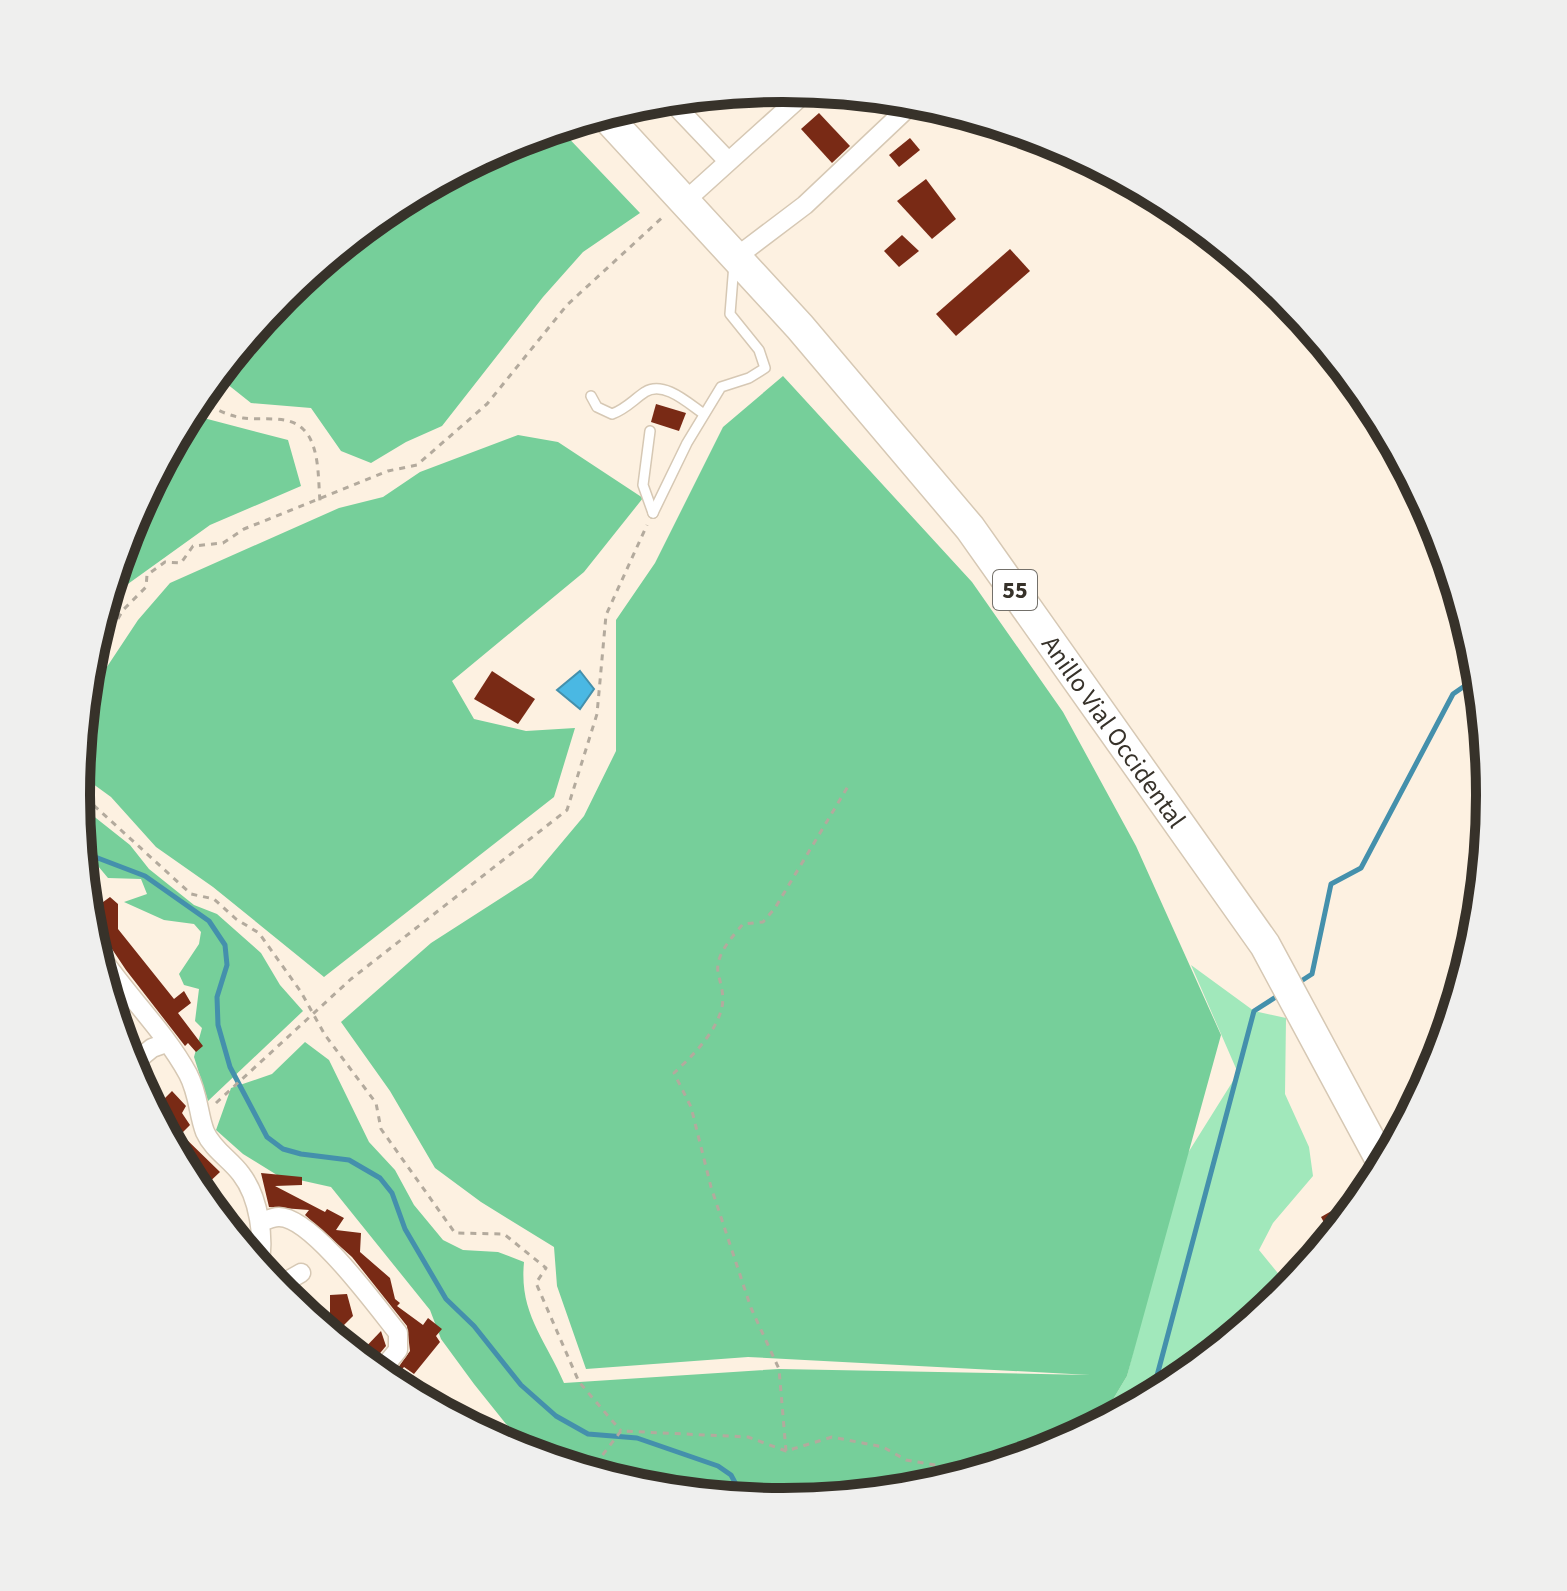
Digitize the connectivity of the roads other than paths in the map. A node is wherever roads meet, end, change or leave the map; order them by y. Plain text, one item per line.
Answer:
1 (794, 102) edge
2 (683, 110) edge
3 (903, 112) edge
4 (613, 124) edge
5 (728, 161) junction
6 (685, 201) junction
7 (735, 258) junction
8 (591, 396) dead end
9 (704, 414) junction
10 (650, 431) dead end
11 (114, 976) edge
12 (166, 1043) junction
13 (141, 1057) edge
14 (1377, 1153) edge
15 (261, 1222) junction
16 (262, 1253) edge
17 (301, 1273) dead end
18 (288, 1281) edge
19 (386, 1364) edge

1 - 5 street
2 - 5 street
3 - 7 street
4 - 6 highway, Anillo Vial Occidental / 55
5 - 6 street
6 - 7 highway, Anillo Vial Occidental / 55
7 - 9 lane
7 - 14 highway, Anillo Vial Occidental / 55
8 - 9 lane
9 - 10 lane
11 - 12 street
12 - 13 street
12 - 15 street
15 - 16 street
15 - 19 street
17 - 18 street

